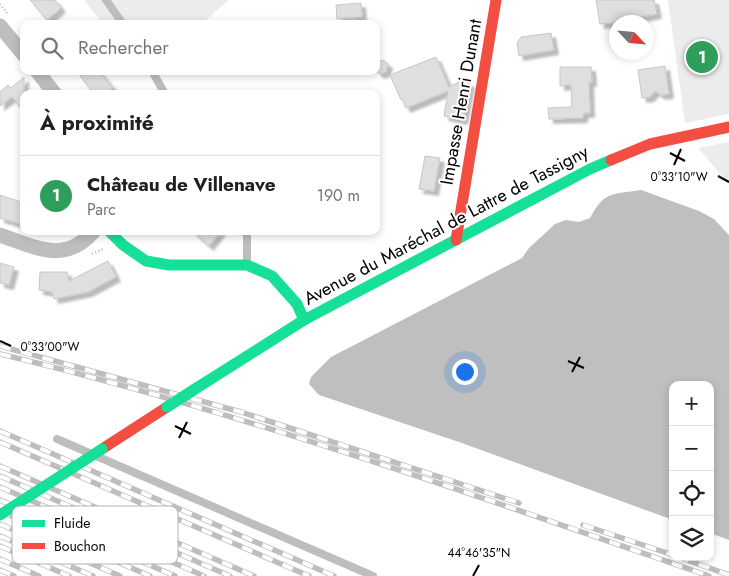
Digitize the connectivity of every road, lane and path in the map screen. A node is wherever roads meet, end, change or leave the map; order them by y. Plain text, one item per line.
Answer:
1 (106, 0) edge
2 (496, 0) edge
3 (119, 20) edge
4 (0, 26) edge
5 (20, 50) edge
6 (40, 75) edge
7 (154, 75) edge
8 (52, 90) edge
9 (163, 90) edge
10 (729, 127) edge
11 (91, 235) edge
12 (113, 235) edge
13 (247, 235) edge
14 (0, 236) edge
15 (456, 240) junction
16 (247, 265) junction
17 (304, 320) junction
18 (57, 439) dead end
19 (14, 506) edge
20 (12, 507) edge
21 (0, 515) edge
22 (373, 576) edge

1 - 3 lane
2 - 15 street, Impasse Henri Dunant
4 - 5 street
6 - 8 street
7 - 9 lane
10 - 15 street, Avenue du Maréchal de Lattre de Tassigny
11 - 14 street
12 - 16 street
13 - 16 lane
15 - 17 street, Avenue du Maréchal de Lattre de Tassigny
16 - 17 street
17 - 19 street, Avenue du Maréchal de Lattre de Tassigny, bridge
18 - 22 lane
20 - 21 street, Avenue du Maréchal de Lattre de Tassigny, bridge

